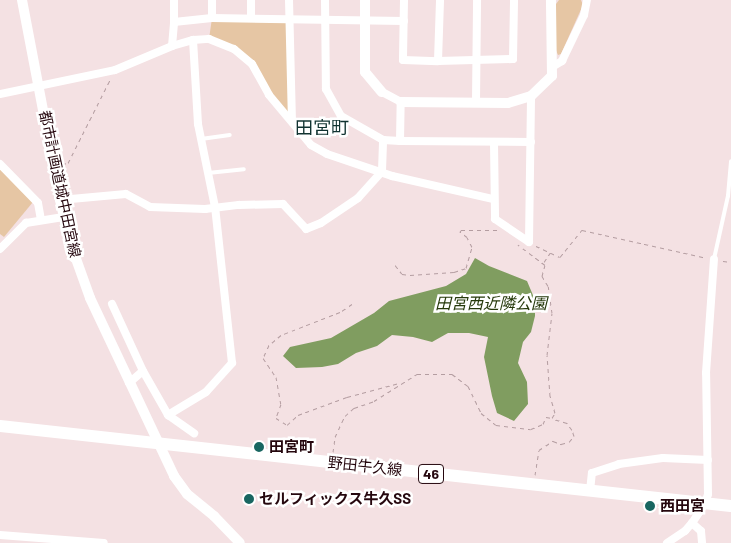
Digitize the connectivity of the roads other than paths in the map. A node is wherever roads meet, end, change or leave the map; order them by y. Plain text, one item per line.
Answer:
1 (22, 0) edge
2 (174, 0) edge
3 (212, 0) edge
4 (251, 0) edge
5 (289, 0) edge
6 (325, 0) edge
7 (365, 0) edge
8 (404, 0) edge
9 (440, 0) edge
10 (477, 0) edge
11 (514, 0) edge
12 (551, 0) edge
13 (587, 0) edge
14 (212, 18) junction
15 (251, 18) junction
16 (289, 18) junction
17 (325, 21) junction
18 (404, 21) junction
19 (174, 22) junction
20 (366, 22) junction
21 (193, 40) junction
22 (172, 46) junction
23 (438, 60) junction
24 (476, 60) junction
25 (552, 67) junction
26 (39, 85) junction
27 (382, 92) joint
28 (0, 94) edge
29 (531, 96) junction
30 (401, 102) junction
31 (476, 102) junction
32 (292, 121) junction
33 (230, 135) dead end
34 (201, 139) junction
35 (383, 140) junction
36 (400, 141) junction
37 (531, 142) junction
38 (494, 143) junction
39 (731, 160) edge
40 (0, 164) edge
41 (244, 169) dead end
42 (382, 171) junction
43 (208, 173) junction
44 (493, 199) junction
45 (60, 200) junction
46 (214, 207) junction
47 (64, 217) junction
48 (41, 220) junction
49 (0, 249) edge
50 (714, 259) joint
51 (112, 304) dead end
52 (143, 372) junction
53 (129, 383) junction
54 (168, 414) junction
55 (0, 426) edge
56 (194, 433) dead end
57 (157, 443) junction
58 (708, 460) junction
59 (590, 491) junction
60 (705, 504) junction
61 (731, 506) edge
62 (692, 522) junction
63 (0, 535) edge
64 (104, 543) edge
65 (240, 543) edge
66 (667, 543) edge
67 (702, 543) edge

1 - 26 street, 都市計画道城中田宮線
2 - 19 street
3 - 14 street
4 - 15 street
5 - 16 street
6 - 17 street
7 - 20 street
8 - 18 street
9 - 23 street
10 - 24 street
11 - 24 street
12 - 25 street
13 - 25 street
14 - 15 street
14 - 19 street
15 - 16 street
16 - 17 street
16 - 32 street
17 - 20 street
17 - 35 street
18 - 20 street
18 - 23 street
19 - 22 street
20 - 27 street
21 - 22 street
21 - 32 street
21 - 34 street
22 - 26 street
23 - 24 street
24 - 31 street
25 - 29 street
26 - 28 street
26 - 45 street, 都市計画道城中田宮線
27 - 30 street
29 - 31 street
29 - 37 street
30 - 31 street
30 - 36 street
32 - 42 street
33 - 34 lane
34 - 43 street
35 - 36 street
35 - 42 street
36 - 38 street
37 - 38 street
37 - 44 street
38 - 44 street
39 - 50 lane
40 - 48 street
41 - 43 lane
42 - 44 street
42 - 46 street
43 - 46 street
45 - 46 street
45 - 47 street, 都市計画道城中田宮線
46 - 54 street
47 - 48 street
47 - 53 street, 都市計画道城中田宮線
48 - 49 street
50 - 58 street
51 - 52 street
52 - 53 street
52 - 54 street
53 - 57 street, 都市計画道城中田宮線
54 - 56 street
55 - 57 main road, 野田牛久線 / 46
57 - 59 main road, 野田牛久線 / 46
57 - 65 street, 都市計画道城中田宮線
58 - 59 street
58 - 60 street
59 - 60 main road, 野田牛久線 / 46
60 - 61 main road, 野田牛久線 / 46
60 - 62 street
62 - 66 street
62 - 67 street
63 - 64 street

